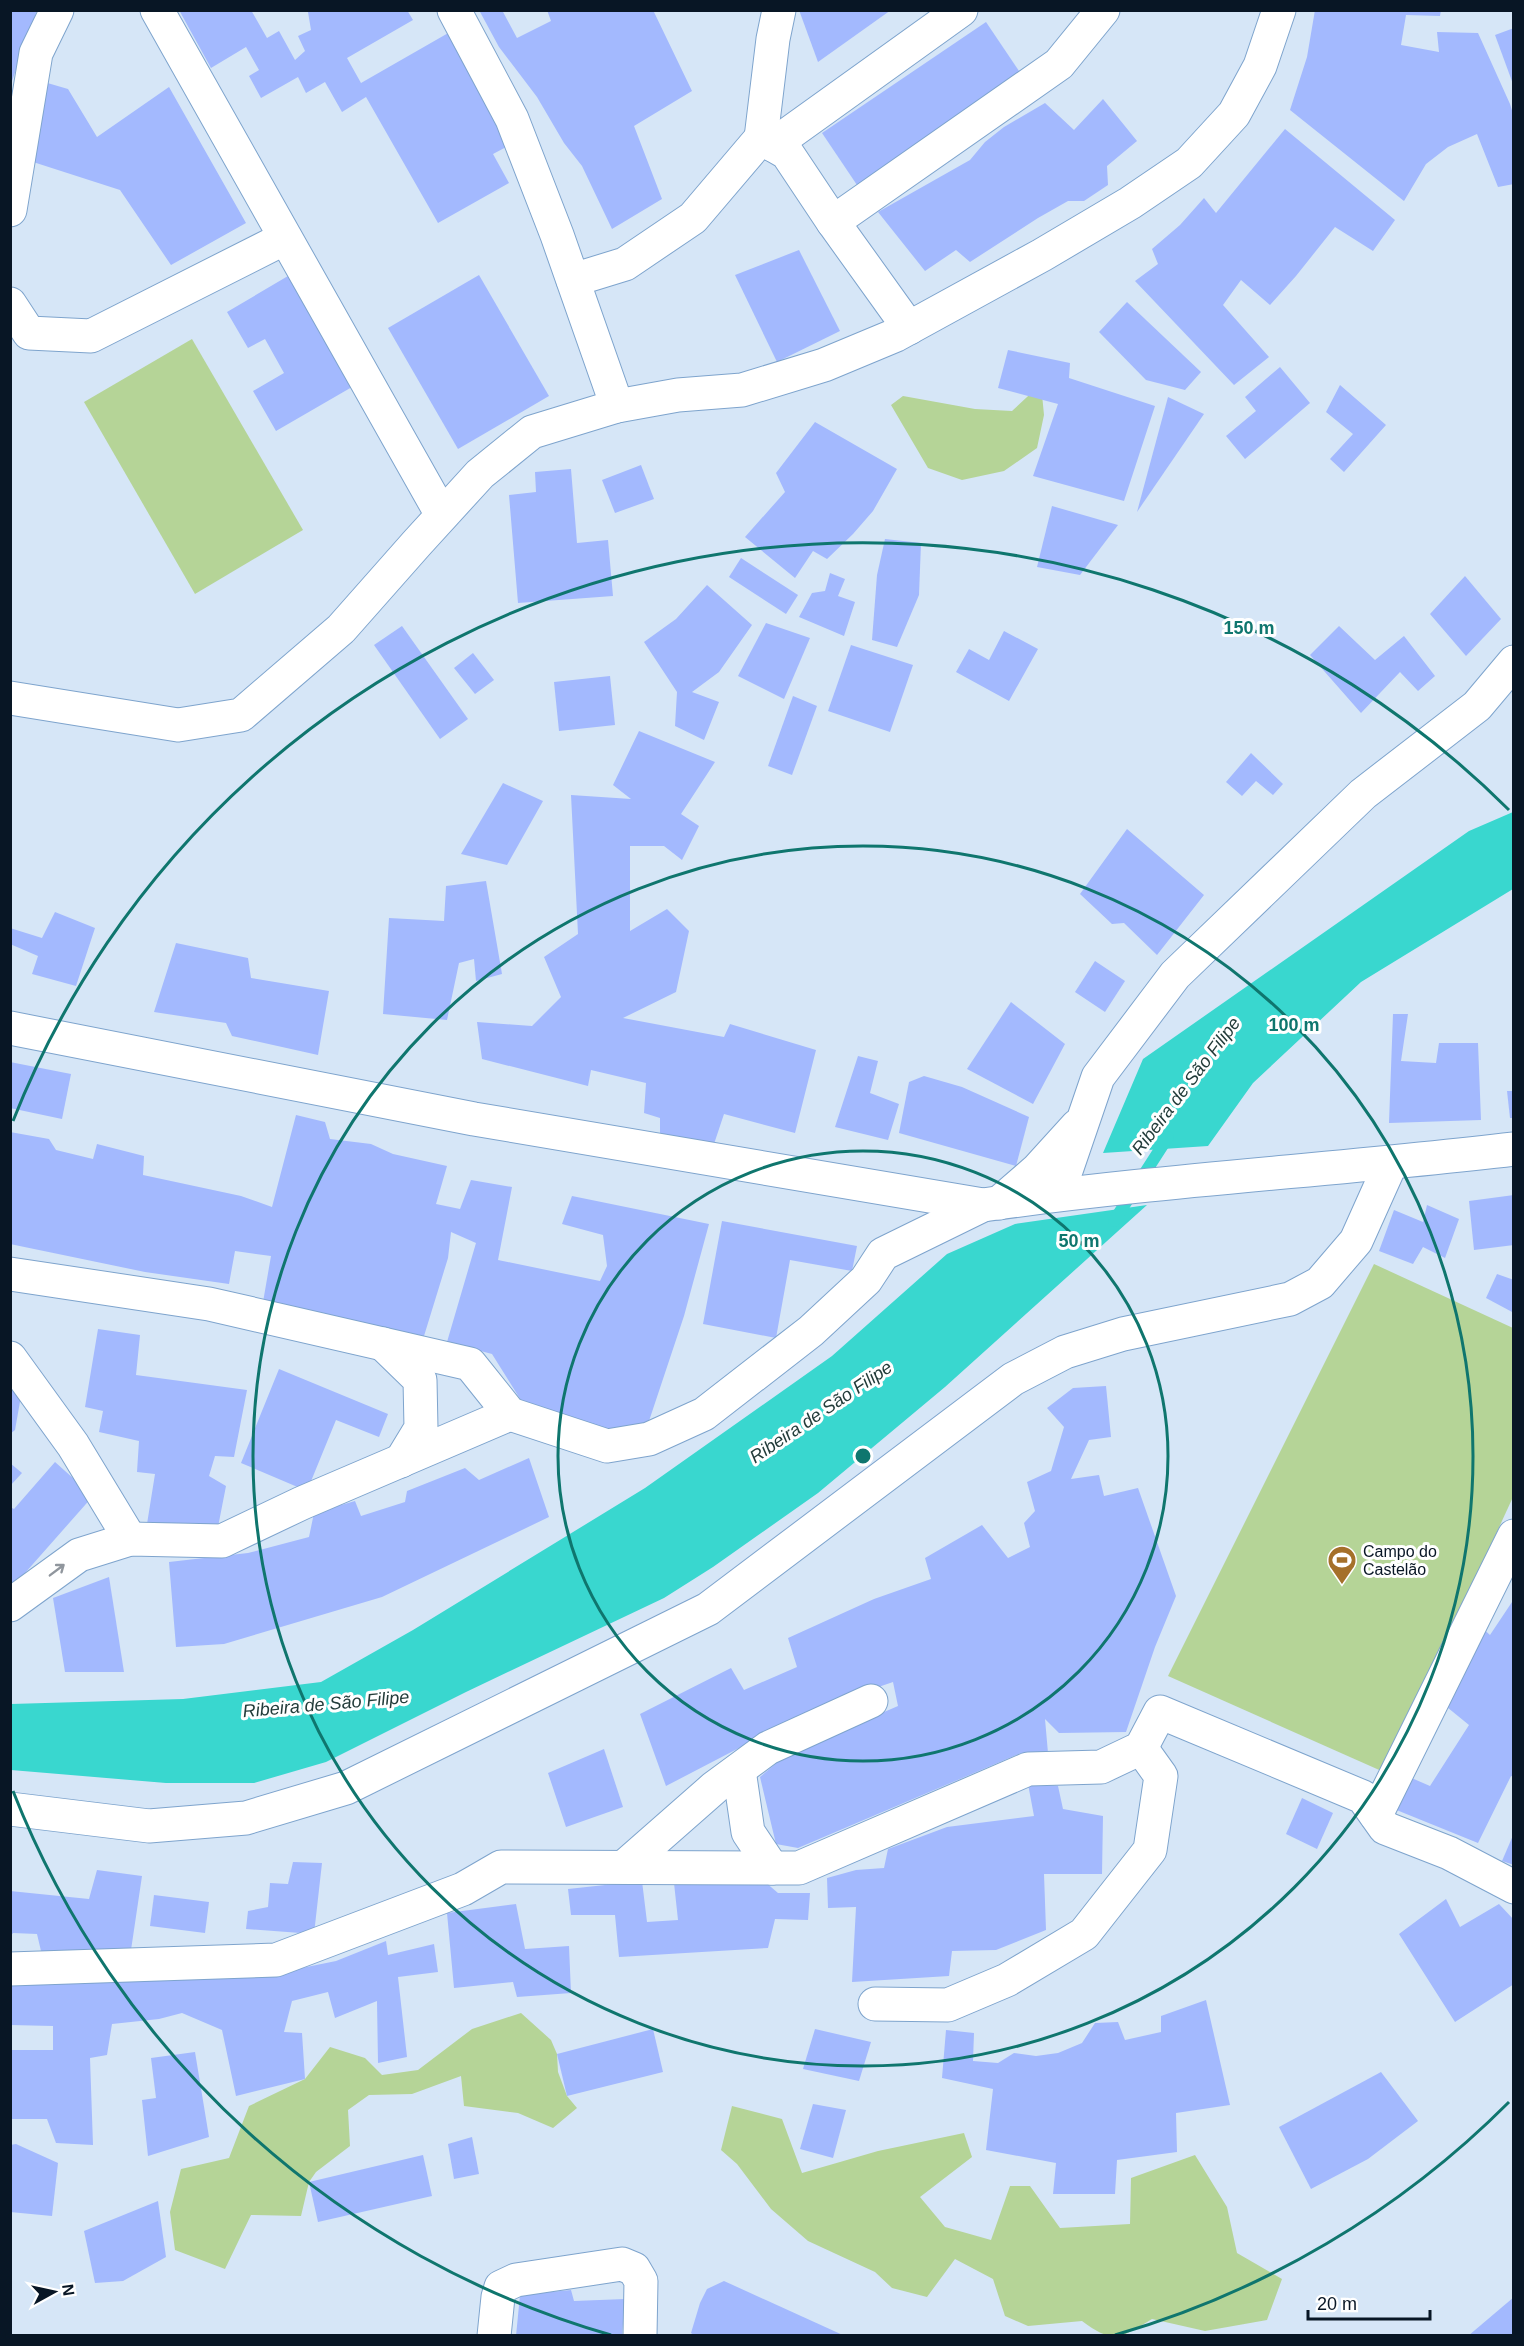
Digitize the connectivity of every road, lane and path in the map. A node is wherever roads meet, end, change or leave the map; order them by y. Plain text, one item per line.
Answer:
1 (57, 10) edge
2 (157, 10) edge
3 (454, 10) edge
4 (779, 10) edge
5 (961, 10) edge
6 (1103, 10) edge
7 (1280, 10) edge
8 (767, 141) junction
9 (10, 210) edge
10 (832, 222) junction
11 (285, 238) junction
12 (573, 280) junction
13 (10, 304) edge
14 (909, 328) junction
15 (617, 406) junction
16 (442, 515) junction
17 (1514, 662) edge
18 (10, 698) edge
19 (10, 1028) edge
20 (1084, 1118) junction
21 (1514, 1149) edge
22 (1390, 1164) junction
23 (1058, 1194) junction
24 (991, 1204) junction
25 (10, 1274) edge
26 (383, 1344) junction
27 (10, 1358) edge
28 (510, 1414) junction
29 (401, 1461) junction
30 (1514, 1536) edge
31 (130, 1539) junction
32 (10, 1605) edge
33 (871, 1701) dead end
34 (1141, 1748) junction
35 (739, 1770) junction
36 (1370, 1806) junction
37 (10, 1809) edge
38 (624, 1867) junction
39 (772, 1868) junction
40 (1514, 1887) edge
41 (10, 1969) edge
42 (875, 2004) dead end
43 (494, 2336) edge
44 (640, 2336) edge

1 - 9 street
2 - 11 street
3 - 12 street
4 - 8 street
5 - 8 street
6 - 10 street
7 - 14 street
8 - 10 street
8 - 12 street
10 - 14 street
11 - 13 street
11 - 16 street
12 - 15 street
14 - 15 street
15 - 16 street
16 - 18 street
17 - 20 street
19 - 24 street
20 - 23 street
20 - 24 street
21 - 22 street
22 - 23 street
22 - 37 street
23 - 24 street
24 - 28 street
25 - 26 street
26 - 28 street
26 - 29 street
27 - 31 street
28 - 29 street
29 - 31 street
30 - 36 street
32 -> 31 street
33 - 35 street
34 - 36 street
34 - 39 street
34 - 42 street
35 - 38 street
35 - 39 street
36 - 40 street
38 - 39 street
38 - 41 street
43 - 44 street

